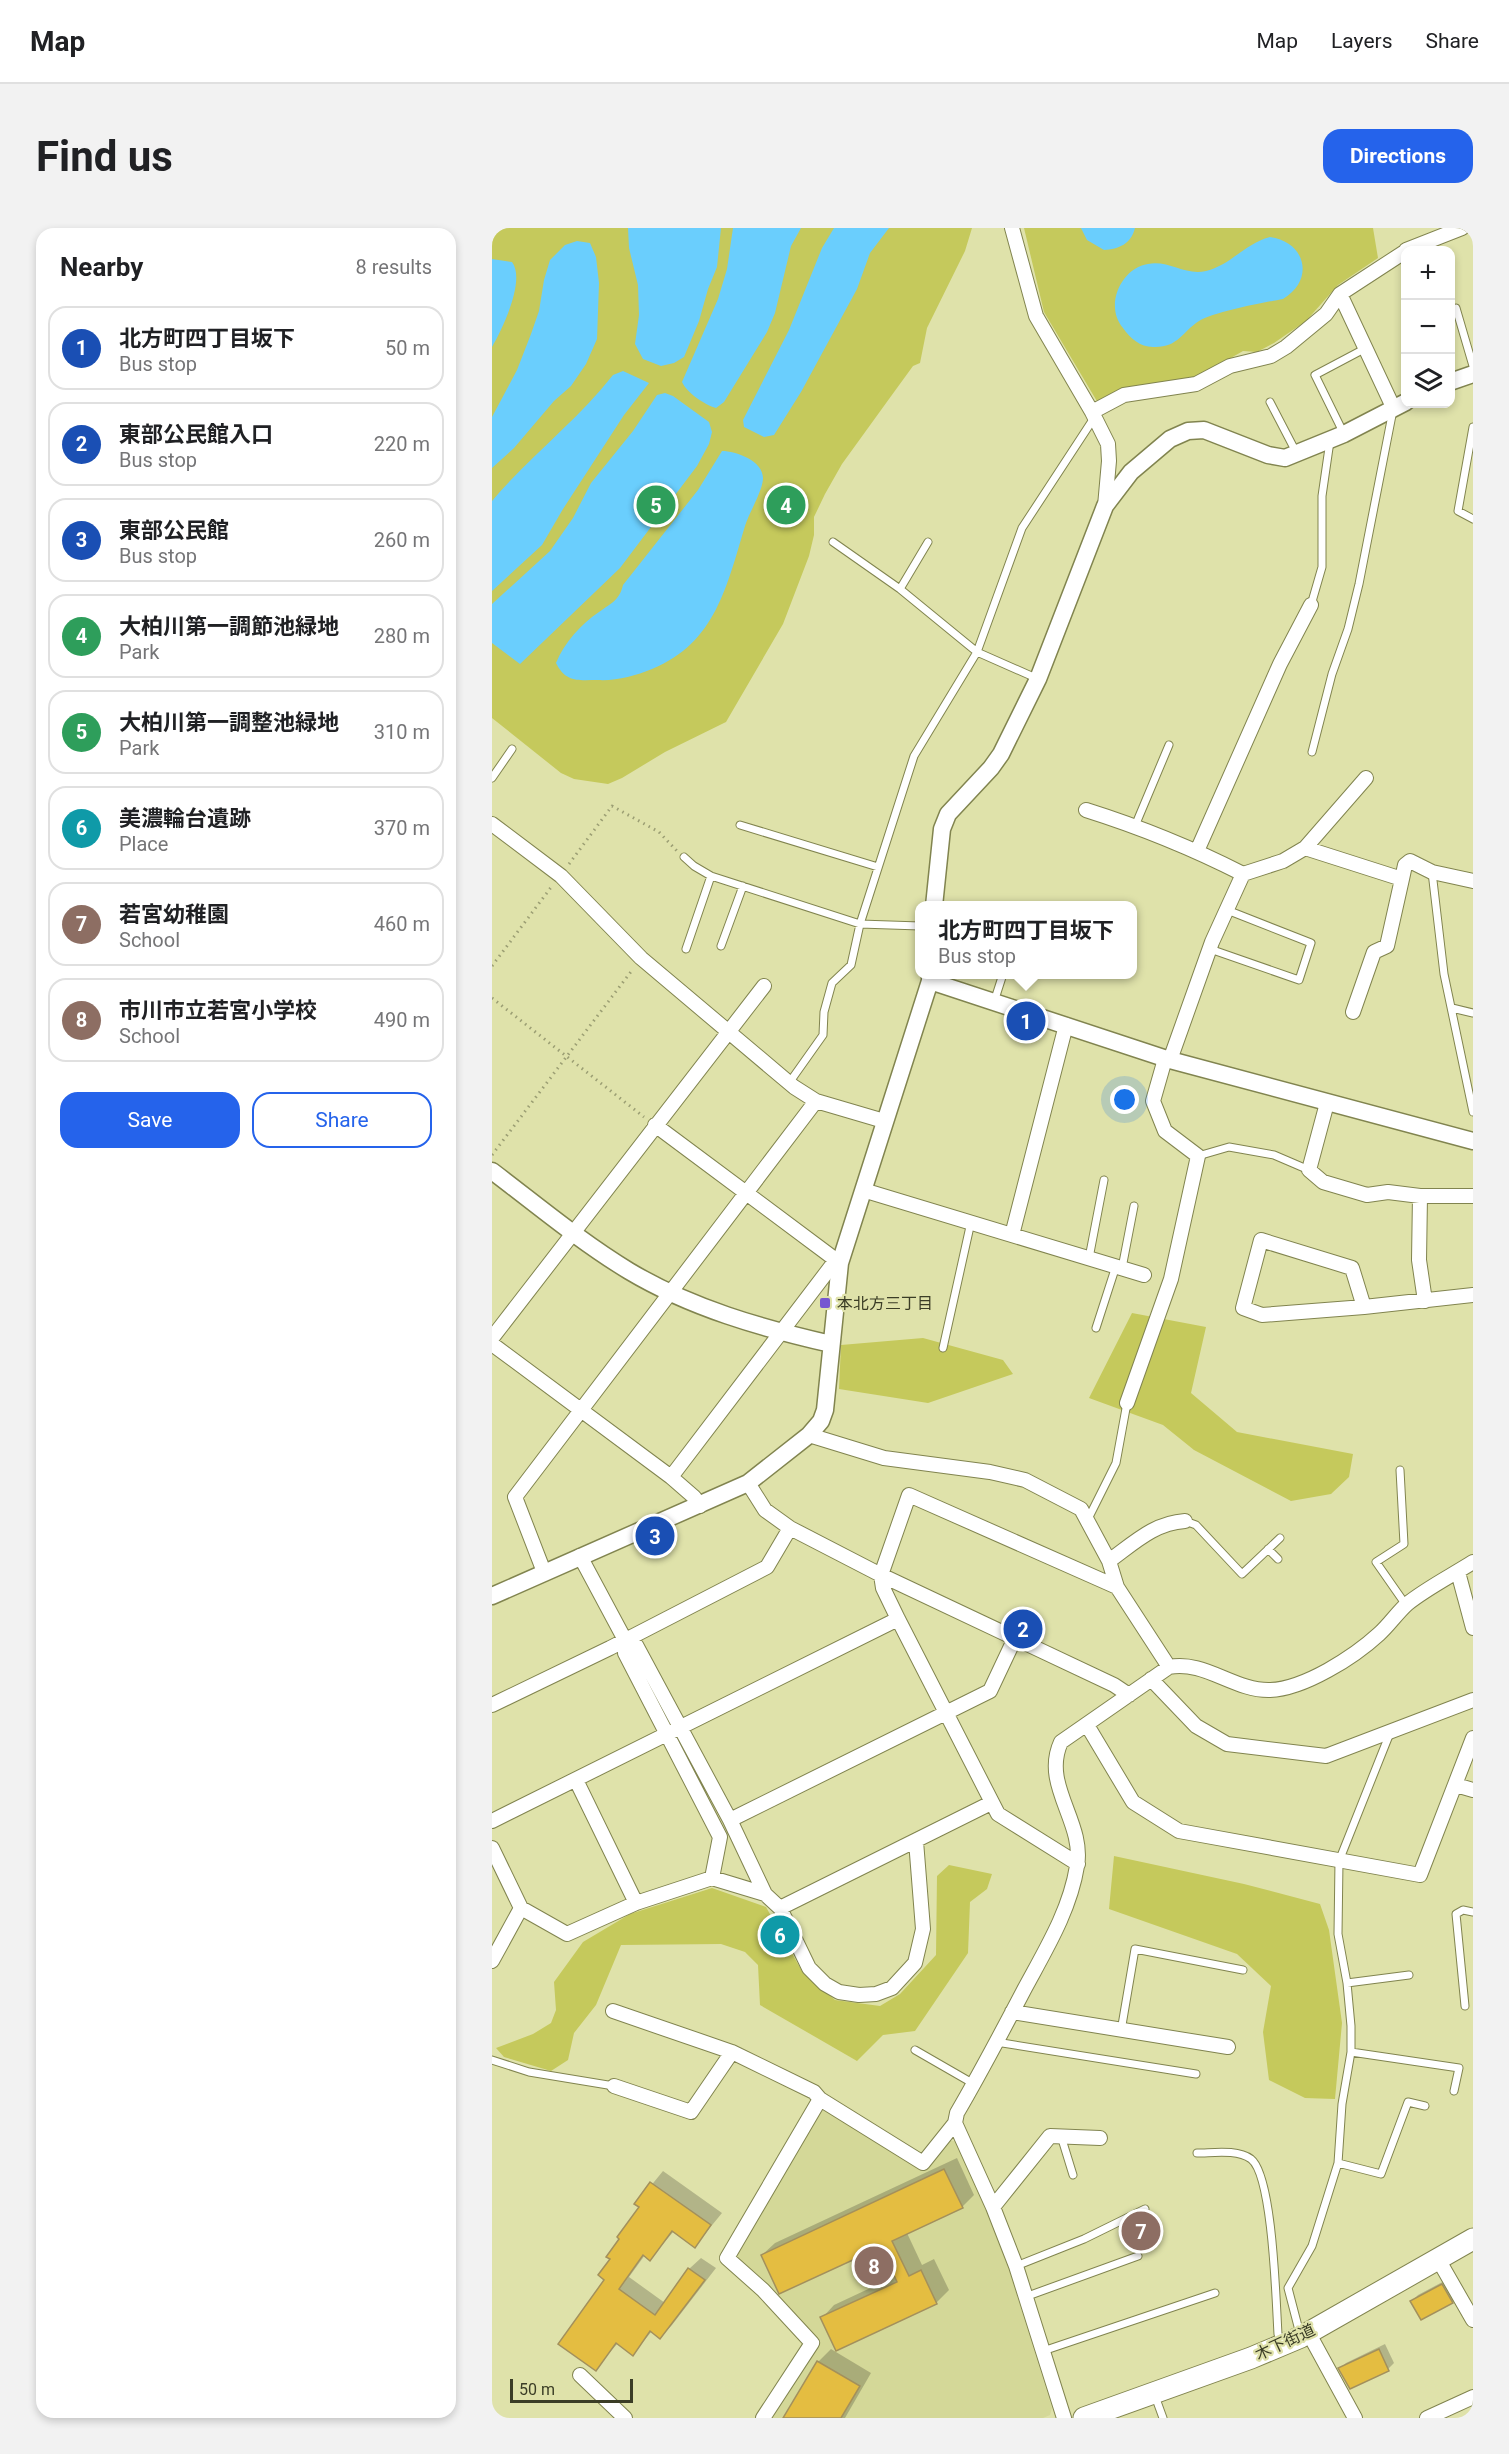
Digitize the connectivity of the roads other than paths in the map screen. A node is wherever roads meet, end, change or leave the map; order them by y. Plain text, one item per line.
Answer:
1 (1012, 228) edge
2 (1462, 228) edge
3 (1418, 246) edge
4 (1401, 254) edge
5 (1340, 294) junction
6 (1456, 308) dead end
7 (1367, 348) junction
8 (1473, 366) edge
9 (1473, 374) edge
10 (1455, 380) edge
11 (1270, 402) dead end
12 (1399, 405) edge
13 (1093, 415) junction
14 (1473, 427) edge
15 (1337, 437) junction
16 (1297, 454) junction
17 (1105, 506) junction
18 (1473, 519) edge
19 (833, 542) dead end
20 (928, 542) dead end
21 (900, 589) junction
22 (1311, 605) joint
23 (977, 652) junction
24 (1038, 679) junction
25 (1169, 745) dead end
26 (512, 749) dead end
27 (1312, 752) dead end
28 (492, 778) edge
29 (1366, 778) dead end
30 (1086, 810) dead end
31 (492, 824) edge
32 (740, 825) dead end
33 (1135, 826) junction
34 (1305, 848) junction
35 (1197, 850) junction
36 (684, 856) road end
37 (878, 867) junction
38 (1432, 872) junction
39 (1243, 874) junction
40 (711, 876) junction
41 (1402, 879) junction
42 (1473, 881) edge
43 (743, 886) junction
44 (935, 901) edge
45 (1227, 910) junction
46 (860, 924) junction
47 (915, 926) edge
48 (722, 946) dead end
49 (1210, 949) junction
50 (686, 950) dead end
51 (930, 979) edge
52 (933, 979) edge
53 (1002, 979) edge
54 (764, 986) dead end
55 (994, 1002) junction
56 (1452, 1008) junction
57 (1353, 1012) dead end
58 (1473, 1013) edge
59 (1066, 1026) junction
60 (729, 1031) junction
61 (1167, 1059) junction
62 (789, 1083) junction
63 (816, 1101) junction
64 (1327, 1103) junction
65 (1473, 1112) edge
66 (884, 1121) junction
67 (655, 1125) junction
68 (1473, 1141) edge
69 (1198, 1156) junction
70 (1309, 1170) junction
71 (492, 1171) edge
72 (1104, 1180) dead end
73 (862, 1190) junction
74 (747, 1192) junction
75 (1420, 1196) junction
76 (1473, 1196) edge
77 (1134, 1206) dead end
78 (971, 1222) junction
79 (573, 1232) junction
80 (1012, 1235) junction
81 (1089, 1258) junction
82 (838, 1262) junction
83 (1119, 1267) junction
84 (1144, 1275) dead end
85 (670, 1292) junction
86 (1473, 1296) edge
87 (1425, 1301) junction
88 (1364, 1307) junction
89 (1096, 1328) dead end
90 (780, 1332) junction
91 (492, 1338) edge
92 (492, 1344) edge
93 (831, 1344) junction
94 (943, 1348) dead end
95 (1127, 1403) joint
96 (582, 1409) junction
97 (809, 1436) junction
98 (1400, 1470) dead end
99 (671, 1477) junction
100 (748, 1483) junction
101 (700, 1506) junction
102 (1088, 1519) junction
103 (1185, 1521) joint
104 (790, 1528) junction
105 (1280, 1538) dead end
106 (1268, 1549) junction
107 (580, 1556) junction
108 (1278, 1559) dead end
109 (1109, 1561) junction
110 (1473, 1562) edge
111 (544, 1572) junction
112 (1458, 1572) junction
113 (881, 1575) junction
114 (1117, 1587) junction
115 (493, 1593) edge
116 (1406, 1605) junction
117 (1471, 1611) edge
118 (898, 1619) junction
119 (1473, 1628) edge
120 (1015, 1638) junction
121 (625, 1640) junction
122 (1169, 1668) junction
123 (1151, 1679) junction
124 (1129, 1695) junction
125 (1473, 1700) edge
126 (492, 1706) edge
127 (945, 1713) junction
128 (1086, 1725) junction
129 (682, 1728) junction
130 (1391, 1731) junction
131 (669, 1734) junction
132 (1473, 1738) edge
133 (576, 1780) junction
134 (1456, 1785) junction
135 (1473, 1790) edge
136 (991, 1803) junction
137 (730, 1820) junction
138 (492, 1821) edge
139 (916, 1841) junction
140 (492, 1848) edge
141 (1339, 1861) junction
142 (1078, 1864) junction
143 (712, 1878) junction
144 (765, 1894) junction
145 (636, 1903) junction
146 (521, 1908) junction
147 (780, 1908) junction
148 (1473, 1912) edge
149 (492, 1961) edge
150 (1243, 1970) dead end
151 (1409, 1974) dead end
152 (1347, 1983) junction
153 (1465, 2006) dead end
154 (613, 2012) dead end
155 (1012, 2012) junction
156 (1121, 2031) junction
157 (996, 2042) junction
158 (1228, 2046) dead end
159 (915, 2050) dead end
160 (732, 2052) junction
161 (1351, 2052) junction
162 (492, 2060) edge
163 (1196, 2074) dead end
164 (974, 2084) junction
165 (614, 2086) joint
166 (1454, 2091) dead end
167 (820, 2100) junction
168 (1425, 2106) dead end
169 (955, 2122) junction
170 (1061, 2136) junction
171 (1100, 2138) dead end
172 (1197, 2153) dead end
173 (1338, 2163) junction
174 (1073, 2175) dead end
175 (993, 2207) junction
176 (1145, 2209) dead end
177 (1473, 2239) edge
178 (1138, 2256) dead end
179 (1438, 2259) junction
180 (1016, 2266) junction
181 (1215, 2293) dead end
182 (1025, 2297) junction
183 (1473, 2320) edge
184 (1297, 2338) junction
185 (1043, 2351) junction
186 (580, 2375) dead end
187 (1154, 2394) junction
188 (1473, 2397) edge
189 (1089, 2417) edge
190 (625, 2418) edge
191 (763, 2418) edge
192 (1064, 2418) edge
193 (1163, 2418) edge
194 (1355, 2418) edge
195 (1427, 2418) edge

1 - 13 street
2 - 3 street
4 - 5 street
5 - 7 street
5 - 13 street
6 - 8 lane
7 - 12 street
7 - 15 lane
9 - 10 street
11 - 16 lane
12 - 15 street
12 - 27 lane
13 - 17 street
13 - 23 lane
14 - 18 lane
15 - 16 street
15 - 22 lane
16 - 17 street
17 - 24 street
19 - 21 lane
20 - 21 lane
21 - 23 lane
22 - 35 street
23 - 24 lane
23 - 37 lane
24 - 44 street
25 - 33 lane
26 - 28 lane
29 - 34 street
30 - 33 street
31 - 60 street
32 - 37 lane
33 - 35 street
34 - 39 street
34 - 41 street
35 - 39 street
36 - 40 lane
37 - 46 lane
38 - 41 street
38 - 42 street
38 - 56 lane
39 - 45 street
40 - 43 lane
40 - 50 lane
41 - 57 street
43 - 46 lane
43 - 48 lane
45 - 49 street
45 - 49 lane
46 - 47 lane
46 - 62 lane
49 - 61 street
51 - 66 street
52 - 55 street
53 - 55 lane
54 - 60 street
55 - 59 street
56 - 58 lane
56 - 65 lane
59 - 61 street
59 - 80 street
60 - 62 street
60 - 67 street
61 - 64 street
61 - 69 street
62 - 63 street
63 - 66 street
63 - 74 street
64 - 68 street
64 - 70 street
66 - 73 street
67 - 74 street
67 - 79 street
69 - 70 lane
69 - 95 street
70 - 75 street
71 - 79 street
72 - 81 lane
73 - 78 street
73 - 82 street
74 - 82 street
74 - 85 street
75 - 76 street
75 - 87 street
77 - 83 lane
78 - 80 street
78 - 94 lane
79 - 85 street
79 - 91 street
80 - 81 street
81 - 83 street
82 - 90 street
82 - 93 street
83 - 84 street
83 - 89 lane
85 - 90 street
85 - 96 street
86 - 87 street
87 - 88 street
88 - 88 street
90 - 93 street
90 - 99 street
92 - 96 street
93 - 97 street
95 - 102 lane
96 - 99 street
96 - 111 street
97 - 100 street
97 - 102 street
98 - 116 lane
99 - 101 street
100 - 101 street
100 - 104 street
101 - 107 street
102 - 109 street
103 - 106 lane
103 - 109 street
104 - 113 street
104 - 121 street
105 - 106 lane
106 - 108 lane
107 - 111 street
107 - 121 street
109 - 114 street
110 - 112 street
111 - 115 street
112 - 116 street
112 - 117 street
113 - 114 street
113 - 118 street
113 - 120 street
114 - 122 street
116 - 122 street
117 - 119 street
118 - 127 street
118 - 129 street
120 - 124 street
120 - 127 street
121 - 126 street
121 - 129 street
121 - 131 street
122 - 123 street
123 - 124 street
123 - 130 street
124 - 128 street
125 - 130 street
127 - 136 street
127 - 137 street
128 - 141 street
128 - 142 street
129 - 131 street
129 - 137 street
130 - 141 lane
131 - 133 street
131 - 143 street
132 - 134 street
133 - 138 street
133 - 145 street
134 - 135 street
134 - 141 street
136 - 139 street
136 - 142 street
137 - 144 street
139 - 147 street
139 - 147 street
140 - 146 street
141 - 152 lane
142 - 155 street
143 - 144 street
143 - 145 street
144 - 147 street
145 - 146 street
146 - 149 street
148 - 153 lane
150 - 156 lane
151 - 152 lane
152 - 161 lane
154 - 160 street
155 - 156 street
155 - 157 street
156 - 158 street
157 - 163 lane
157 - 164 street
159 - 164 lane
160 - 165 street
160 - 167 street
161 - 166 lane
161 - 173 lane
162 - 165 lane
164 - 169 street
167 - 169 street
167 - 191 street
168 - 173 lane
169 - 175 street
170 - 171 street
170 - 174 lane
170 - 175 street
172 - 184 lane
173 - 184 lane
175 - 180 street
176 - 180 lane
177 - 179 main road, 木下街道
178 - 182 lane
179 - 183 street
179 - 184 main road, 木下街道
180 - 182 street
181 - 185 lane
182 - 185 street
184 - 187 main road, 木下街道
184 - 194 street
185 - 192 street
186 - 190 street
187 - 189 main road, 木下街道
187 - 193 lane
188 - 195 street

